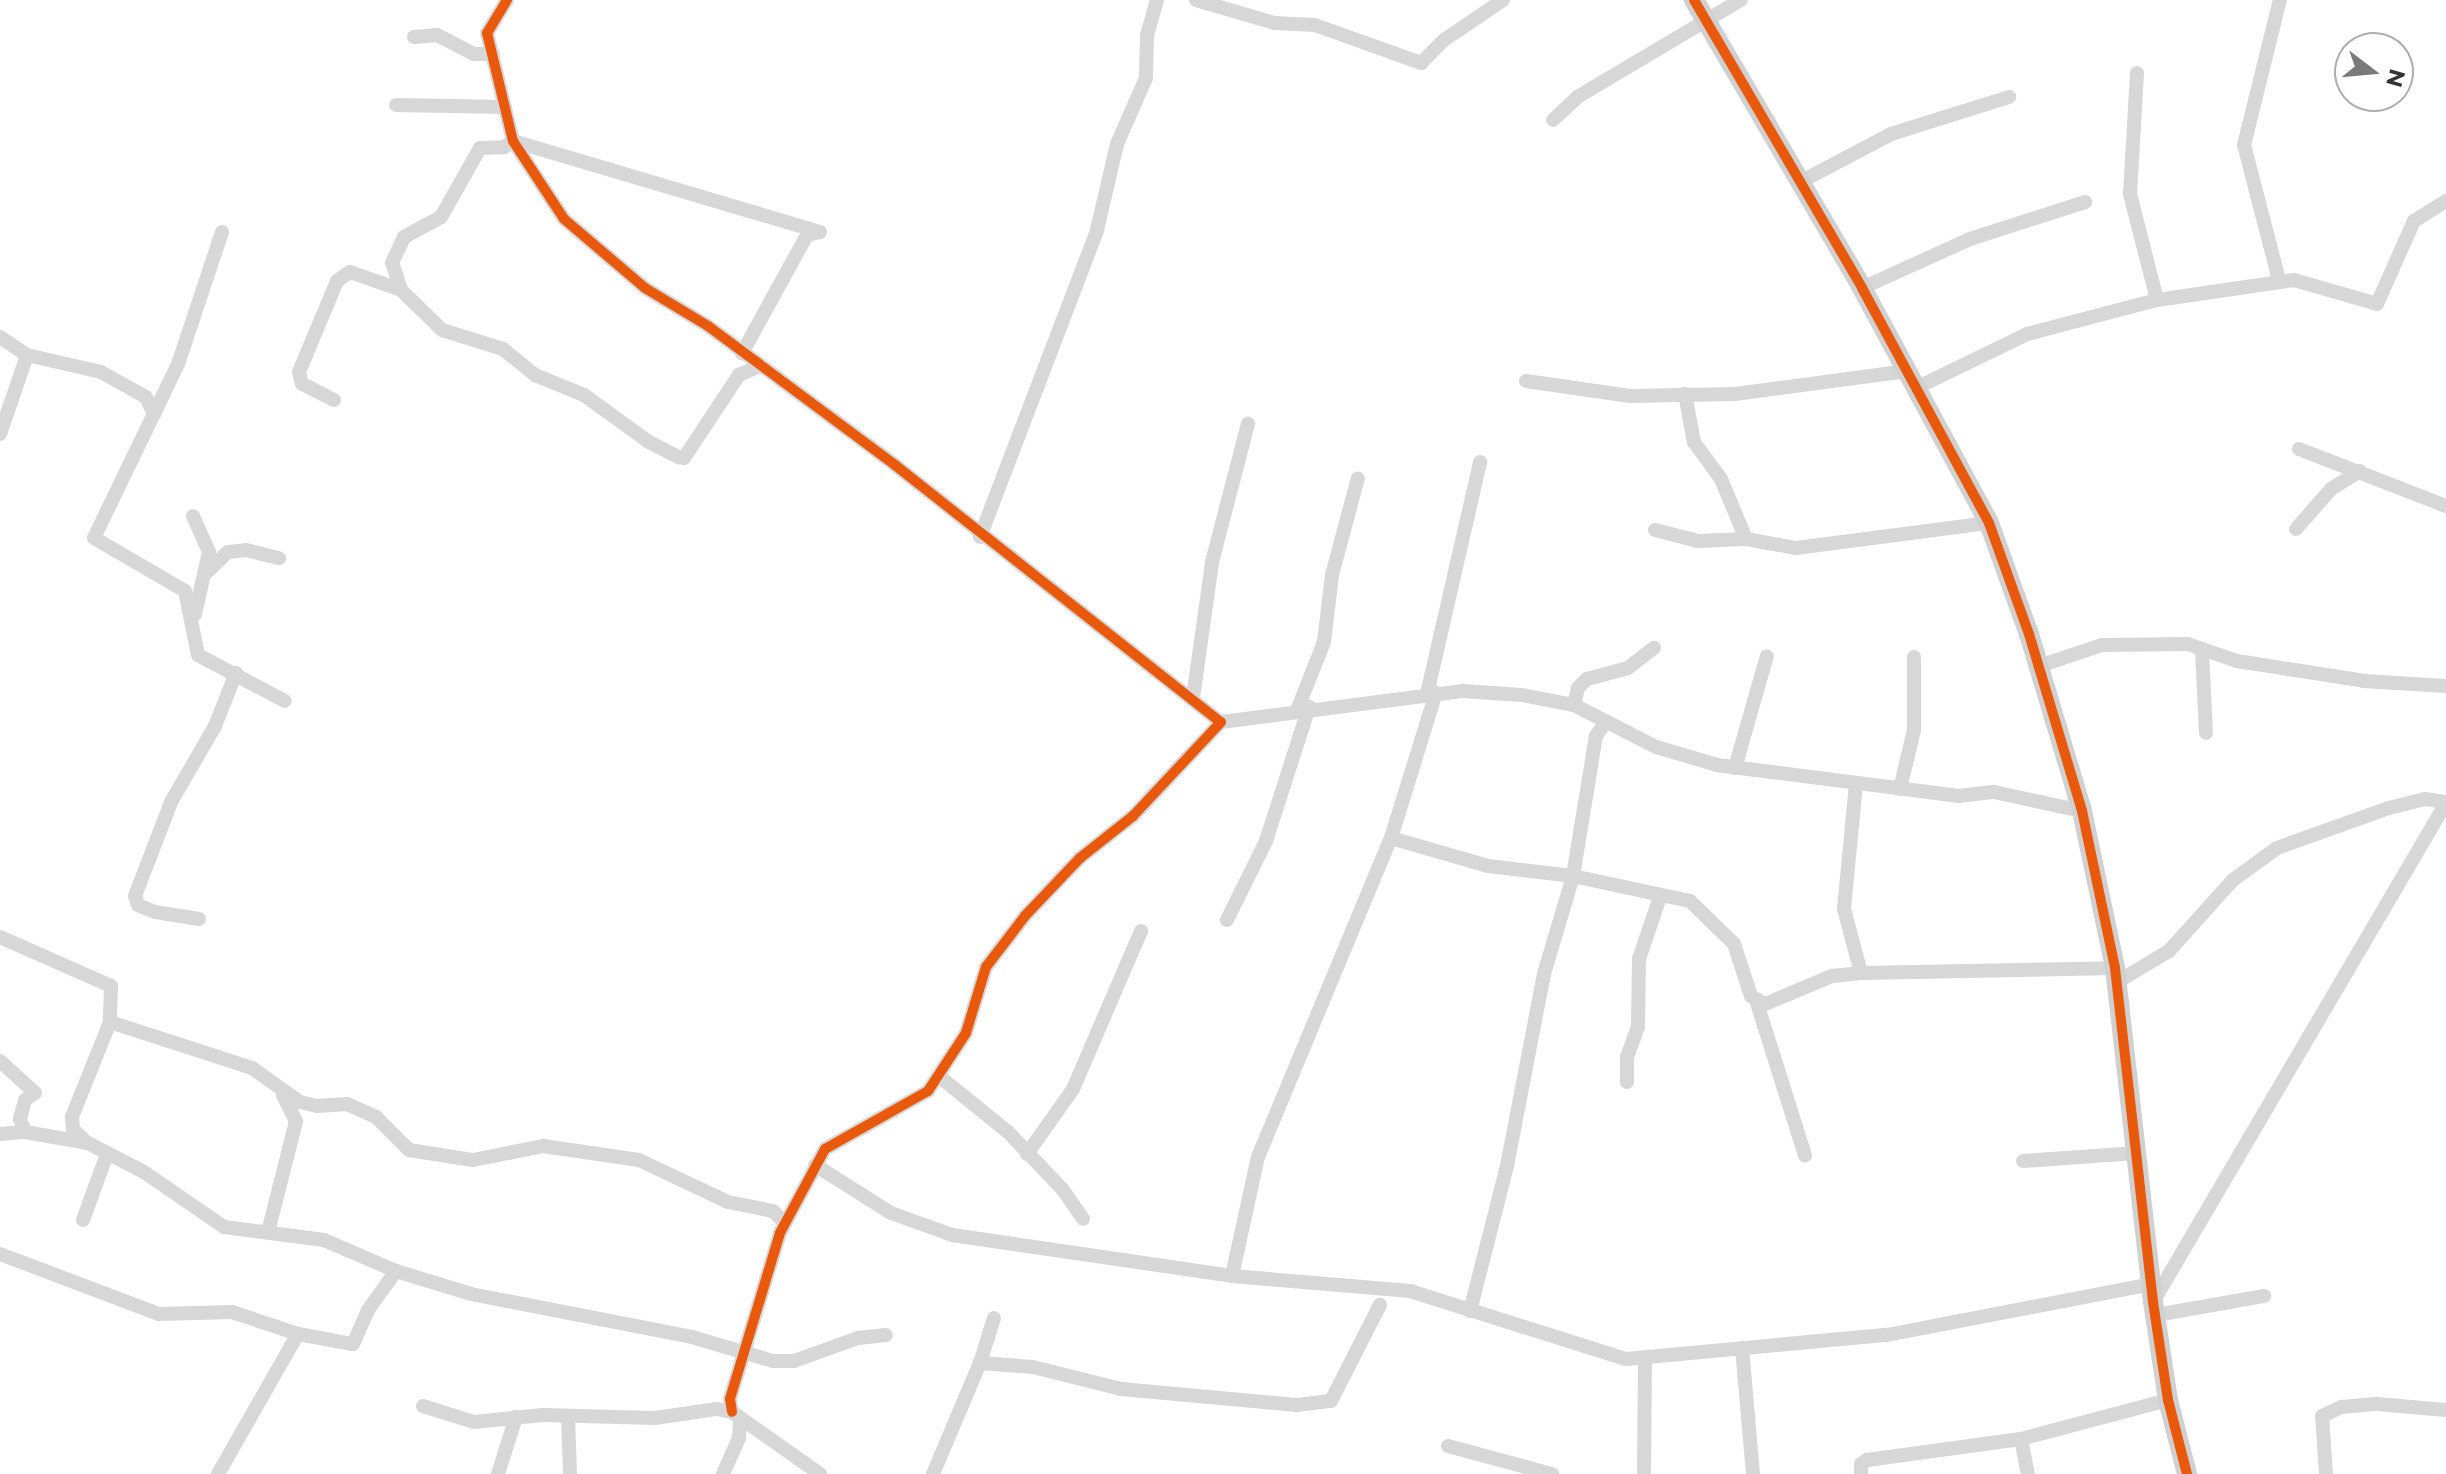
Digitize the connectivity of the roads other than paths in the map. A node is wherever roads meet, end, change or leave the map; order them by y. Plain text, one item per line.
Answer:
1 (507, 0) edge
2 (1157, 0) edge
3 (1196, 0) edge
4 (1503, 0) edge
5 (1694, 0) edge
6 (1741, 0) edge
7 (2280, 0) edge
8 (1705, 19) junction
9 (414, 37) dead end
10 (493, 54) junction
11 (2137, 73) dead end
12 (2009, 97) dead end
13 (396, 105) dead end
14 (505, 107) junction
15 (1553, 120) dead end
16 (513, 141) junction
17 (1800, 182) junction
18 (2446, 201) edge
19 (2085, 202) dead end
20 (222, 232) dead end
21 (2279, 280) junction
22 (1862, 288) junction
23 (401, 290) junction
24 (2157, 300) junction
25 (0, 337) edge
26 (742, 353) junction
27 (27, 355) junction
28 (759, 366) junction
29 (1911, 380) junction
30 (1526, 381) dead end
31 (1685, 394) junction
32 (334, 400) dead end
33 (154, 414) junction
34 (1248, 424) dead end
35 (0, 434) edge
36 (2299, 449) dead end
37 (1480, 462) dead end
38 (2360, 471) junction
39 (1358, 478) dead end
40 (2446, 506) edge
41 (193, 516) dead end
42 (1989, 523) junction
43 (2296, 529) dead end
44 (1655, 530) dead end
45 (980, 537) junction
46 (1746, 539) junction
47 (279, 558) dead end
48 (206, 573) junction
49 (194, 618) junction
50 (1654, 648) dead end
51 (2202, 651) junction
52 (1767, 656) dead end
53 (1914, 657) dead end
54 (2039, 666) junction
55 (236, 673) junction
56 (2446, 686) edge
57 (1432, 694) junction
58 (1193, 698) junction
59 (285, 701) dead end
60 (1574, 705) junction
61 (1304, 708) junction
62 (1221, 722) junction
63 (1605, 723) junction
64 (2206, 733) dead end
65 (1735, 768) junction
66 (1856, 784) junction
67 (1900, 789) junction
68 (2446, 803) edge
69 (2082, 811) junction
70 (1391, 838) junction
71 (1573, 876) junction
72 (1660, 897) junction
73 (199, 919) dead end
74 (1227, 920) dead end
75 (1141, 931) dead end
76 (0, 937) edge
77 (1861, 973) junction
78 (2116, 975) junction
79 (1756, 1000) junction
80 (110, 1022) junction
81 (0, 1061) edge
82 (940, 1077) junction
83 (1627, 1082) dead end
84 (280, 1092) junction
85 (25, 1132) junction
86 (0, 1134) edge
87 (88, 1143) junction
88 (2136, 1153) junction
89 (107, 1154) junction
90 (1027, 1154) junction
91 (1805, 1155) dead end
92 (2023, 1161) dead end
93 (815, 1165) junction
94 (1083, 1219) dead end
95 (83, 1220) dead end
96 (785, 1223) junction
97 (268, 1232) junction
98 (0, 1254) edge
99 (396, 1271) junction
100 (1232, 1276) junction
101 (2264, 1296) dead end
102 (2153, 1300) junction
103 (1380, 1305) dead end
104 (1470, 1311) junction
105 (994, 1318) dead end
106 (298, 1334) junction
107 (886, 1335) dead end
108 (1742, 1348) junction
109 (744, 1350) junction
110 (1645, 1359) junction
111 (980, 1363) junction
112 (2168, 1400) junction
113 (423, 1406) dead end
114 (730, 1410) junction
115 (2446, 1410) edge
116 (516, 1417) junction
117 (568, 1417) junction
118 (2021, 1439) junction
119 (1448, 1446) dead end
120 (218, 1474) edge
121 (498, 1474) edge
122 (570, 1474) edge
123 (723, 1474) edge
124 (820, 1474) edge
125 (933, 1474) edge
126 (1552, 1474) edge
127 (1644, 1474) edge
128 (1753, 1474) edge
129 (1861, 1474) edge
130 (2028, 1474) edge
131 (2187, 1474) edge
132 (2326, 1474) edge

1 - 10 street
2 - 45 street
3 - 4 street
5 - 8 street
6 - 8 street
7 - 21 street
8 - 15 street
8 - 17 street
9 - 10 street
10 - 14 street
11 - 24 street
12 - 17 street
13 - 14 street
14 - 16 street
16 - 23 street
16 - 26 street
16 - 26 street
17 - 22 street
18 - 21 street
19 - 22 street
20 - 33 street
21 - 24 street
22 - 29 street
23 - 28 street
23 - 32 street
24 - 29 street
25 - 27 street
26 - 28 street
27 - 33 street
27 - 35 street
28 - 45 street
29 - 31 street
29 - 42 street
30 - 31 street
31 - 46 street
33 - 49 street
34 - 58 street
36 - 38 street
37 - 57 street
38 - 40 street
38 - 43 street
39 - 61 street
41 - 48 street
42 - 46 street
42 - 54 street
44 - 46 street
45 - 58 street
47 - 48 street
48 - 49 street
49 - 55 street
50 - 60 street
51 - 54 street
51 - 56 street
51 - 64 street
52 - 65 street
53 - 67 street
54 - 69 street
55 - 59 street
55 - 73 street
57 - 60 street
57 - 61 street
57 - 70 street
58 - 62 street
60 - 63 street
61 - 62 street
61 - 74 street
62 - 82 street
63 - 65 street
63 - 71 street
65 - 66 street
66 - 67 street
66 - 77 street
67 - 69 street
68 - 78 street
68 - 102 street
69 - 78 street
70 - 71 street
70 - 100 street
71 - 72 street
71 - 104 street
72 - 79 street
72 - 83 street
75 - 90 street
76 - 80 street
77 - 78 street
77 - 79 street
78 - 88 street
79 - 91 street
80 - 84 street
80 - 87 street
81 - 85 street
82 - 90 street
82 - 93 street
84 - 96 street
84 - 97 street
85 - 86 street
85 - 87 street
87 - 89 street
88 - 92 street
88 - 102 street
89 - 95 street
89 - 97 street
90 - 94 street
93 - 96 street
93 - 100 street
96 - 109 street
97 - 99 street
98 - 106 street
99 - 106 street
99 - 109 street
100 - 104 street
101 - 102 street
102 - 108 street
102 - 112 street
103 - 111 street
104 - 110 street
105 - 111 street
106 - 120 street
107 - 109 street
108 - 110 street
108 - 128 street
109 - 114 street
110 - 127 street
111 - 125 street
112 - 118 street
112 - 131 street
113 - 116 street
114 - 117 street
114 - 123 street
114 - 124 street
115 - 132 street
116 - 117 street
116 - 121 street
117 - 122 street
118 - 129 street
118 - 130 street
119 - 126 street

